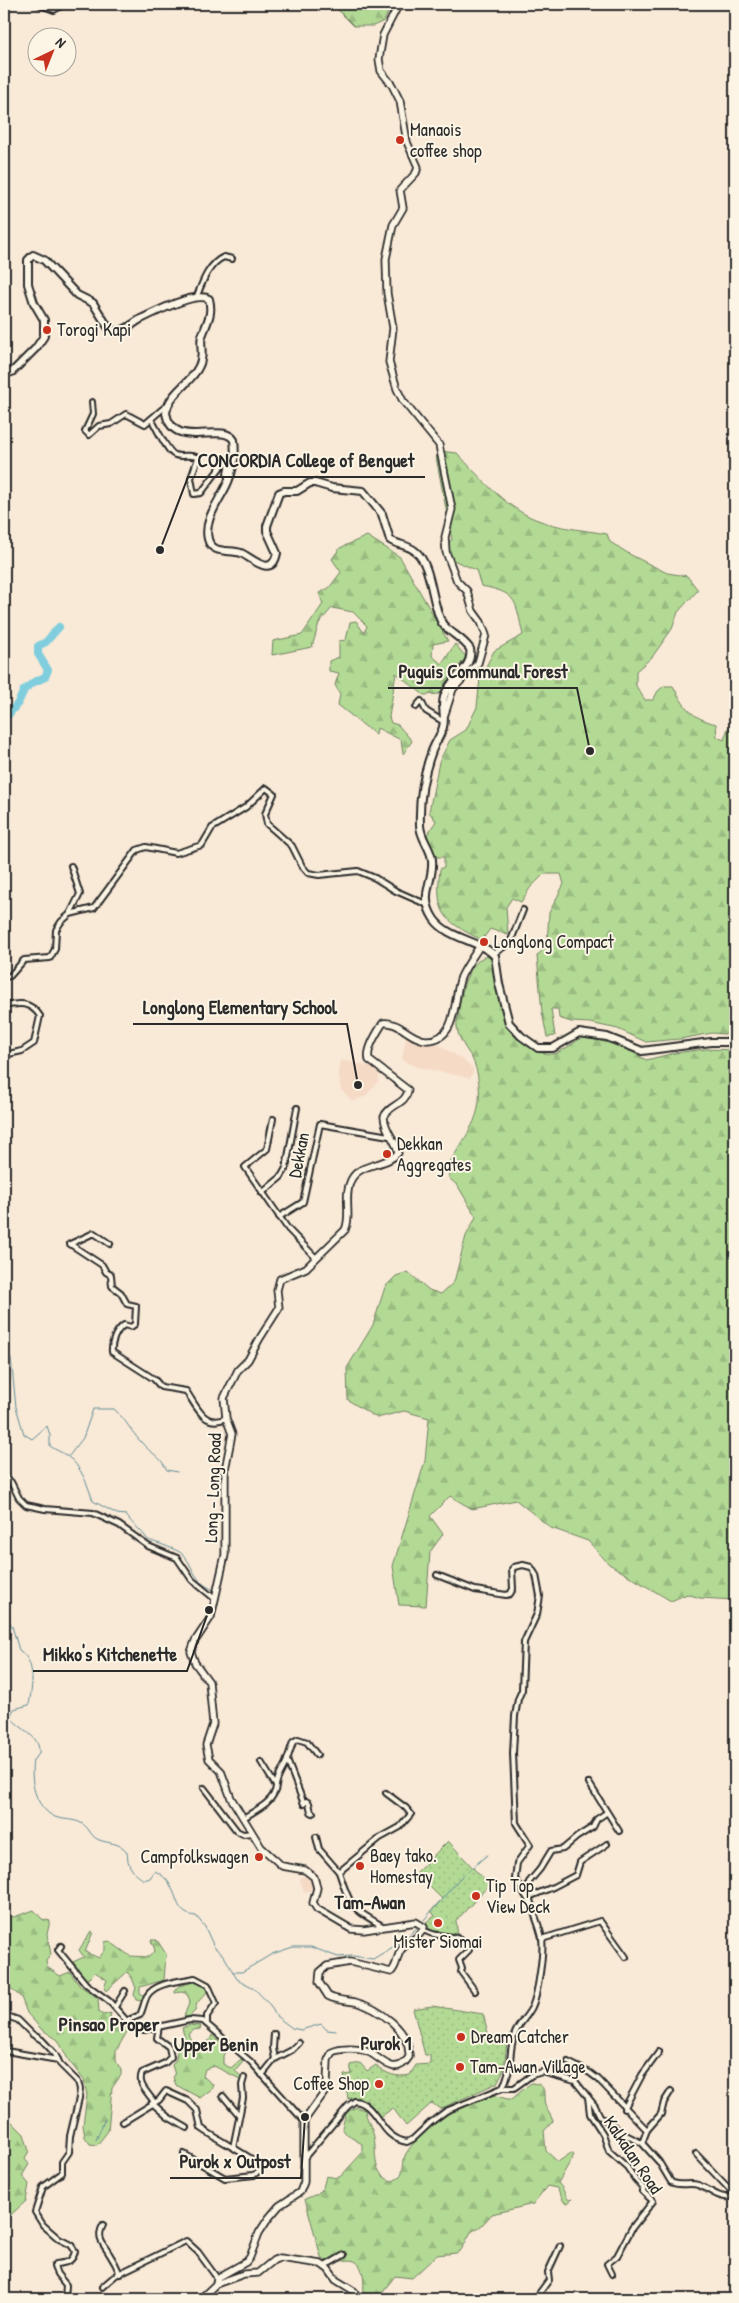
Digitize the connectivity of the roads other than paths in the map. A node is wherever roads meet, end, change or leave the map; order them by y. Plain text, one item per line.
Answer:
1 (38, 4) edge
2 (65, 4) edge
3 (399, 4) edge
4 (232, 258) dead end
5 (197, 296) junction
6 (4, 374) edge
7 (92, 402) dead end
8 (168, 405) junction
9 (151, 419) junction
10 (229, 480) junction
11 (416, 707) dead end
12 (444, 718) junction
13 (71, 866) dead end
14 (428, 905) junction
15 (523, 910) dead end
16 (70, 914) junction
17 (479, 947) junction
18 (493, 954) junction
19 (4, 978) edge
20 (4, 1006) edge
21 (735, 1042) edge
22 (4, 1055) edge
23 (297, 1108) dead end
24 (273, 1119) dead end
25 (389, 1136) junction
26 (262, 1193) junction
27 (279, 1217) junction
28 (110, 1244) dead end
29 (316, 1258) junction
30 (226, 1418) junction
31 (4, 1478) edge
32 (437, 1576) dead end
33 (215, 1599) junction
34 (317, 1755) dead end
35 (287, 1760) junction
36 (261, 1762) dead end
37 (589, 1783) dead end
38 (276, 1786) junction
39 (204, 1788) dead end
40 (386, 1793) dead end
41 (313, 1813) dead end
42 (606, 1814) junction
43 (243, 1818) junction
44 (619, 1831) dead end
45 (252, 1832) junction
46 (316, 1837) dead end
47 (606, 1844) dead end
48 (340, 1872) junction
49 (529, 1899) junction
50 (384, 1927) junction
51 (423, 1930) junction
52 (542, 1939) junction
53 (62, 1946) dead end
54 (626, 1958) dead end
55 (125, 1990) dead end
56 (474, 1991) dead end
57 (115, 2008) junction
58 (4, 2015) edge
59 (126, 2021) junction
60 (207, 2024) junction
61 (159, 2026) junction
62 (274, 2034) dead end
63 (298, 2043) dead end
64 (6, 2051) dead end
65 (659, 2052) dead end
66 (275, 2059) junction
67 (58, 2060) junction
68 (568, 2062) dead end
69 (262, 2075) junction
70 (244, 2078) dead end
71 (502, 2088) junction
72 (671, 2091) dead end
73 (223, 2096) dead end
74 (588, 2097) junction
75 (153, 2102) junction
76 (624, 2108) junction
77 (239, 2115) junction
78 (124, 2122) dead end
79 (304, 2122) junction
80 (187, 2128) dead end
81 (647, 2130) junction
82 (642, 2143) junction
83 (233, 2148) junction
84 (184, 2154) dead end
85 (696, 2154) dead end
86 (304, 2158) junction
87 (735, 2196) edge
88 (103, 2225) dead end
89 (560, 2246) dead end
90 (344, 2255) dead end
91 (325, 2266) junction
92 (120, 2274) junction
93 (612, 2274) dead end
94 (216, 2281) junction
95 (102, 2287) dead end
96 (65, 2299) edge
97 (200, 2299) edge
98 (358, 2299) edge
99 (534, 2299) edge

1 - 2 street
3 - 12 main road
4 - 5 street
5 - 6 main road
5 - 8 main road
7 - 9 street
8 - 9 street
8 - 10 main road
9 - 10 street
10 - 12 main road
11 - 12 street
12 - 14 main road
13 - 16 street
14 - 16 street
14 - 17 main road
15 - 18 street
16 - 19 street
17 - 18 main road
17 - 25 main road, Long - Long Road
18 - 21 main road
20 - 22 street
23 - 26 street
24 - 26 street
25 - 27 street, Dekkan
25 - 29 main road, Long - Long Road
26 - 27 street
27 - 29 street
28 - 30 street
29 - 30 main road, Long - Long Road
30 - 33 main road, Long - Long Road
31 - 33 street
32 - 49 street
33 - 43 main road, Long - Long Road
34 - 35 street
35 - 38 street
35 - 41 street
36 - 38 street
37 - 42 street
38 - 43 street
39 - 45 street
40 - 48 street
42 - 44 street
42 - 49 street
43 - 45 main road, Long - Long Road
45 - 50 main road, Long - Long Road
46 - 48 street
47 - 49 street
48 - 50 street
49 - 52 street
50 - 51 main road, Long - Long Road
51 - 56 street
51 - 79 main road
52 - 54 street
52 - 71 street
53 - 57 street
55 - 57 street
57 - 59 street
58 - 67 street
59 - 60 street
59 - 61 street
60 - 61 street
60 - 69 street
61 - 75 street
62 - 66 street
63 - 66 street
64 - 67 street
65 - 76 street
66 - 69 street
67 - 96 street
68 - 76 street
69 - 79 street
70 - 77 street
71 - 74 street
71 - 86 street
72 - 81 street
73 - 77 street
74 - 82 street
74 - 93 street, Kalkalan Road
75 - 78 street
75 - 80 street
75 - 83 street
76 - 81 street
77 - 83 street
79 - 86 main road
81 - 82 street
82 - 87 street
83 - 84 street
85 - 87 street
86 - 94 main road
88 - 92 street
89 - 99 street
90 - 91 street
91 - 94 main road
91 - 98 main road
92 - 94 street
92 - 95 street
94 - 97 main road

